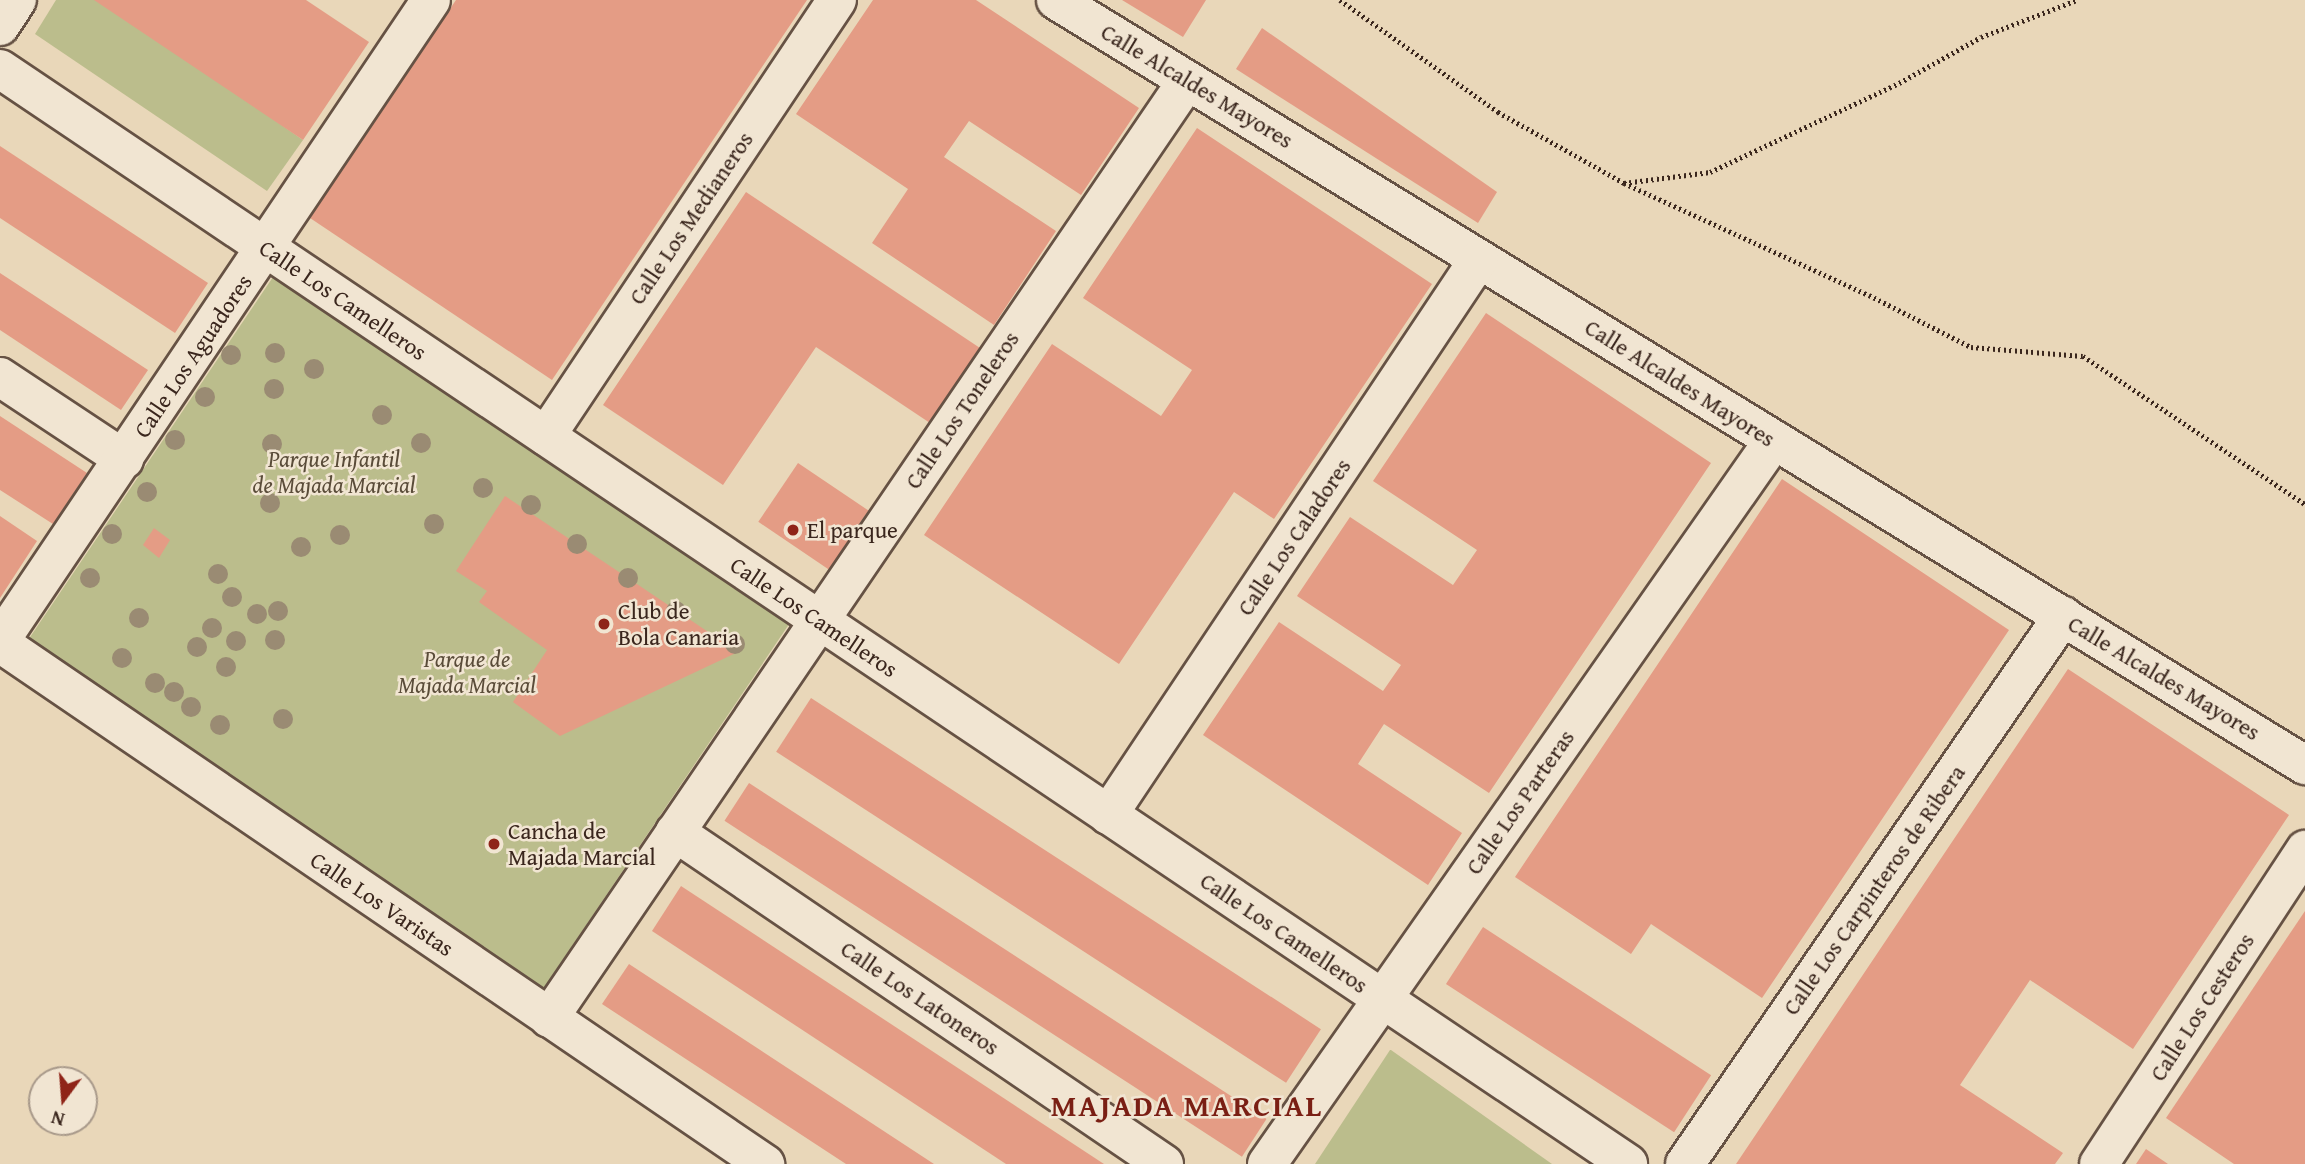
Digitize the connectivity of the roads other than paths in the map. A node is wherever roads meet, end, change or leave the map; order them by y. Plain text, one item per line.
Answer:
1 (17, 0) edge
2 (431, 0) edge
3 (837, 0) edge
4 (1056, 0) edge
5 (0, 26) edge
6 (0, 69) edge
7 (1187, 81) junction
8 (266, 248) junction
9 (1479, 259) junction
10 (0, 377) edge
11 (546, 436) junction
12 (1774, 440) junction
13 (124, 459) junction
14 (2063, 616) junction
15 (819, 621) junction
16 (0, 642) edge
17 (2305, 765) edge
18 (1108, 815) junction
19 (675, 832) junction
20 (2305, 850) edge
21 (1382, 999) junction
22 (549, 1017) junction
23 (765, 1164) edge
24 (1164, 1164) edge
25 (1267, 1164) edge
26 (1628, 1164) edge
27 (1685, 1164) edge
28 (2099, 1164) edge

1 - 5 street
2 - 8 street, Calle Los Aguadores
3 - 11 street, Calle Los Medianeros
4 - 7 street, Calle Alcaldes Mayores
6 - 8 street, Calle Los Camelleros
7 - 9 street, Calle Alcaldes Mayores
7 - 15 street, Calle Los Toneleros
8 - 11 street, Calle Los Camelleros
8 - 13 street, Calle Los Aguadores
9 - 12 street, Calle Alcaldes Mayores
9 - 18 street, Calle Los Caladores
10 - 13 street
11 - 15 street, Calle Los Camelleros
12 - 14 street, Calle Alcaldes Mayores
12 - 21 street, Calle Los Parteras
13 - 16 street, Calle Los Aguadores
14 - 17 street, Calle Alcaldes Mayores
14 - 27 street, Calle Los Carpinteros de Ribera
15 - 18 street, Calle Los Camelleros
15 - 19 street, Calle Los Toneleros
16 - 22 street, Calle Los Varistas
18 - 21 street, Calle Los Camelleros
19 - 22 street, Calle Los Toneleros
19 - 24 street, Calle Los Latoneros
20 - 28 street, Calle Los Cesteros
21 - 25 street, Calle Los Parteras
21 - 26 street, Calle Los Camelleros
22 - 23 street, Calle Los Varistas

